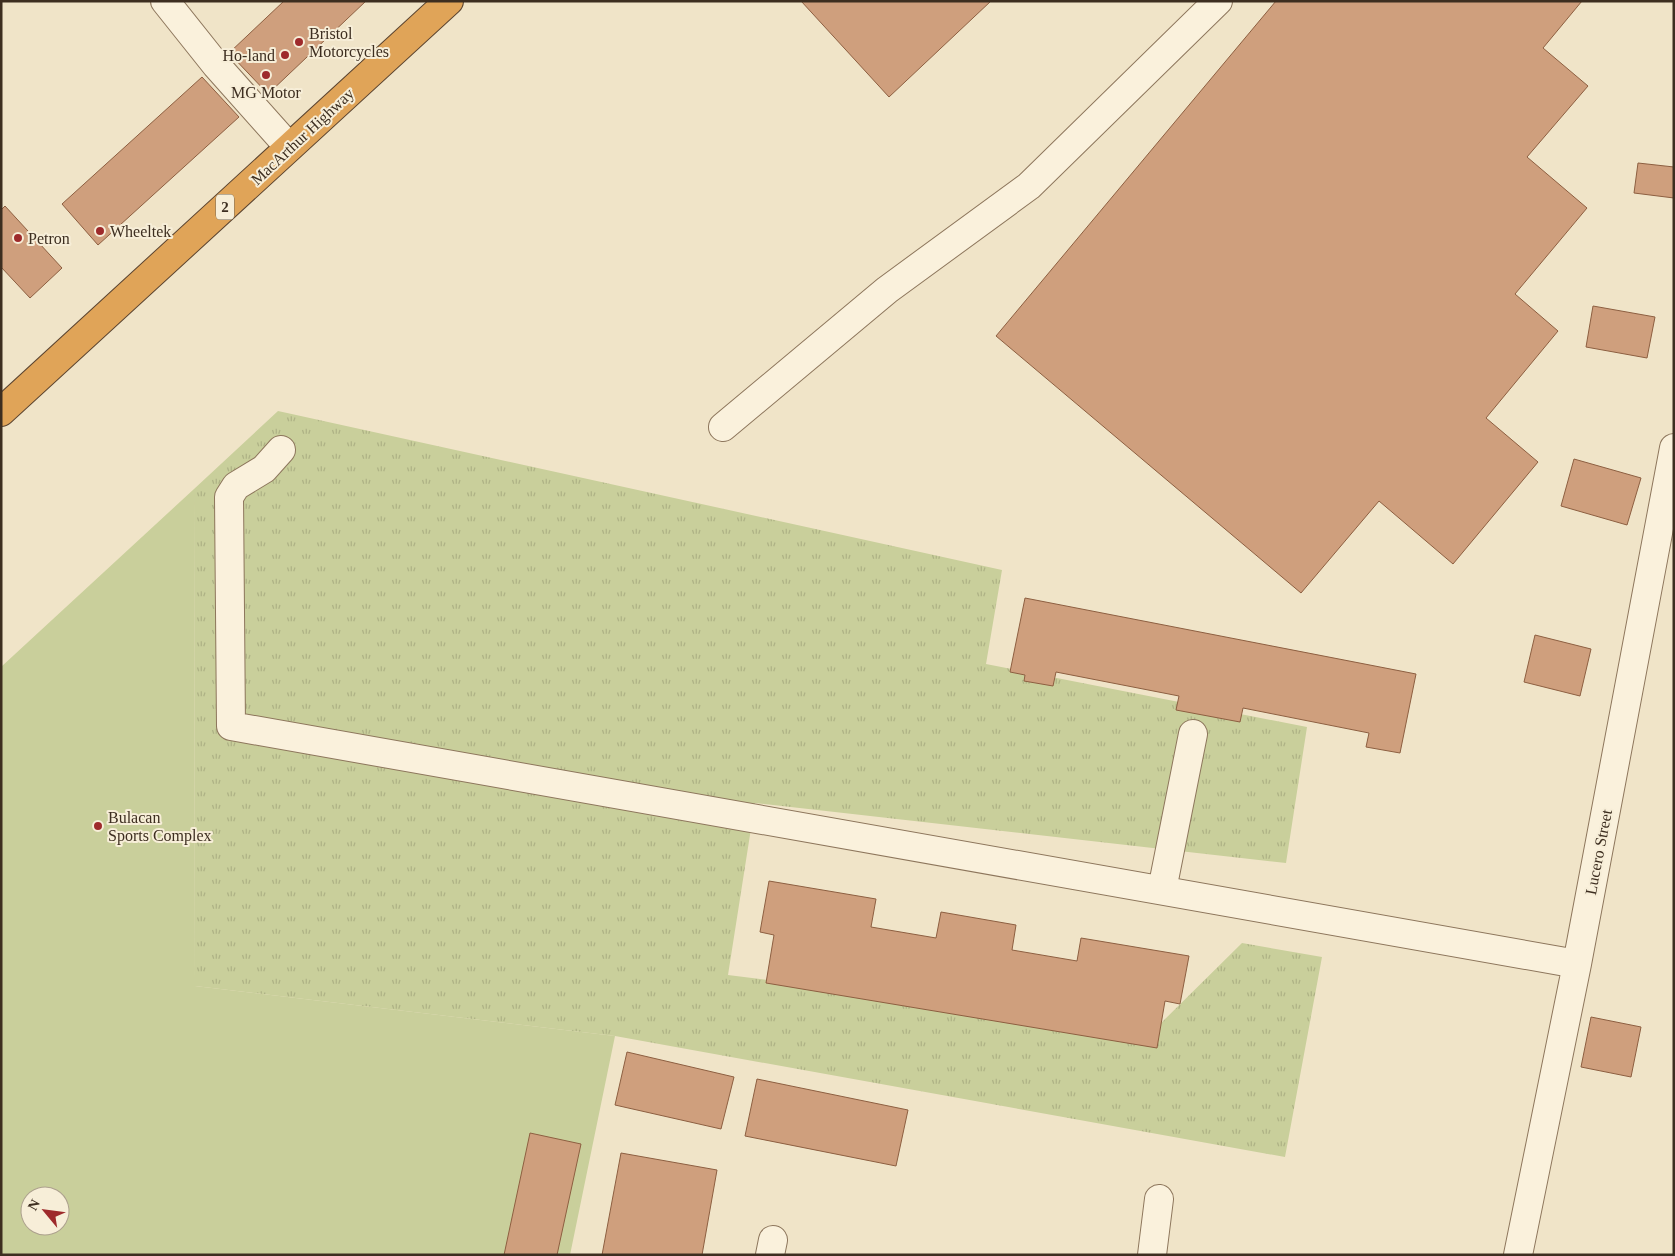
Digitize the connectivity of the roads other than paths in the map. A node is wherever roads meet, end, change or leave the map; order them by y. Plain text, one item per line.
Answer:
1 (164, 1) edge
2 (449, 1) edge
3 (1218, 1) edge
4 (289, 147) junction
5 (1, 412) edge
6 (724, 427) dead end
7 (1674, 448) edge
8 (282, 450) dead end
9 (1193, 734) dead end
10 (1162, 890) junction
11 (1577, 964) junction
12 (1160, 1199) dead end
13 (1152, 1255) edge
14 (1518, 1255) edge

1 - 4 street
2 - 4 highway, MacArthur Highway / 2
3 - 6 street
4 - 5 highway, MacArthur Highway / 2
7 - 11 street, Lucero Street
8 - 10 street
9 - 10 street
10 - 11 street
11 - 14 street, Lucero Street
12 - 13 street

